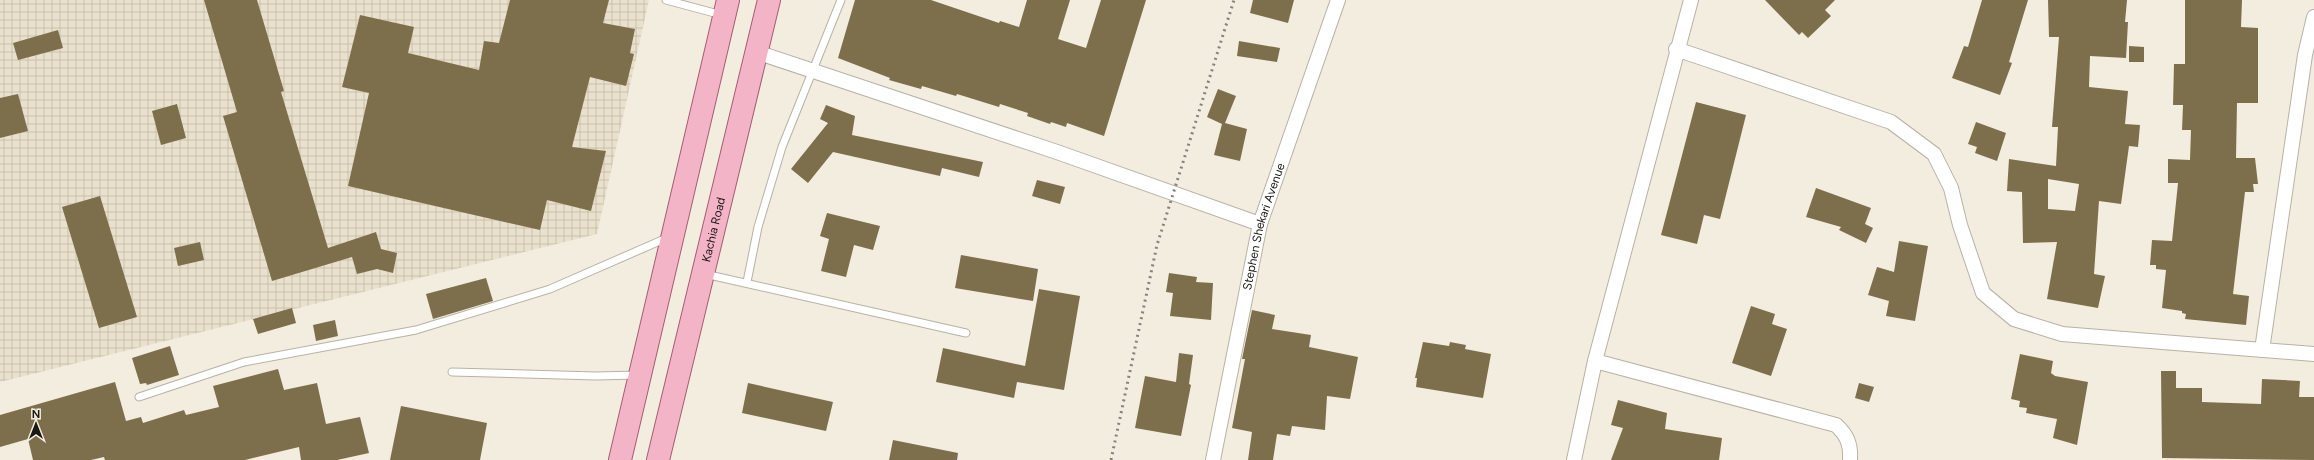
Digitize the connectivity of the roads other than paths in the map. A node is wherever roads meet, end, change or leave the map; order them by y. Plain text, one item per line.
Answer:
1 (666, 0) edge
2 (769, 0) edge
3 (841, 0) edge
4 (1338, 0) edge
5 (1691, 0) edge
6 (726, 8) edge
7 (2314, 17) edge
8 (1676, 49) junction
9 (756, 52) junction
10 (813, 71) junction
11 (1260, 224) junction
12 (673, 235) junction
13 (703, 273) junction
14 (747, 282) junction
15 (966, 333) dead end
16 (2262, 350) junction
17 (2314, 354) edge
18 (1595, 361) junction
19 (452, 372) dead end
20 (640, 375) junction
21 (139, 397) dead end
22 (620, 460) edge
23 (658, 460) edge
24 (1213, 460) edge
25 (1574, 460) edge
26 (1850, 460) edge

1 - 6 lane
2 - 9 main road, Kachia Road
3 - 10 lane
4 - 11 street, Stephen Shekari Avenue
5 - 8 street
6 - 12 main road
7 - 16 street
8 - 16 street
8 - 18 street
9 - 10 street
9 - 13 main road, Kachia Road
10 - 11 street
10 - 14 lane
11 - 24 street, Stephen Shekari Avenue
12 - 20 main road
12 - 21 lane
13 - 14 lane
13 - 23 main road, Kachia Road
14 - 15 lane
16 - 17 street
18 - 25 street
18 - 26 street
19 - 20 lane
20 - 22 main road

